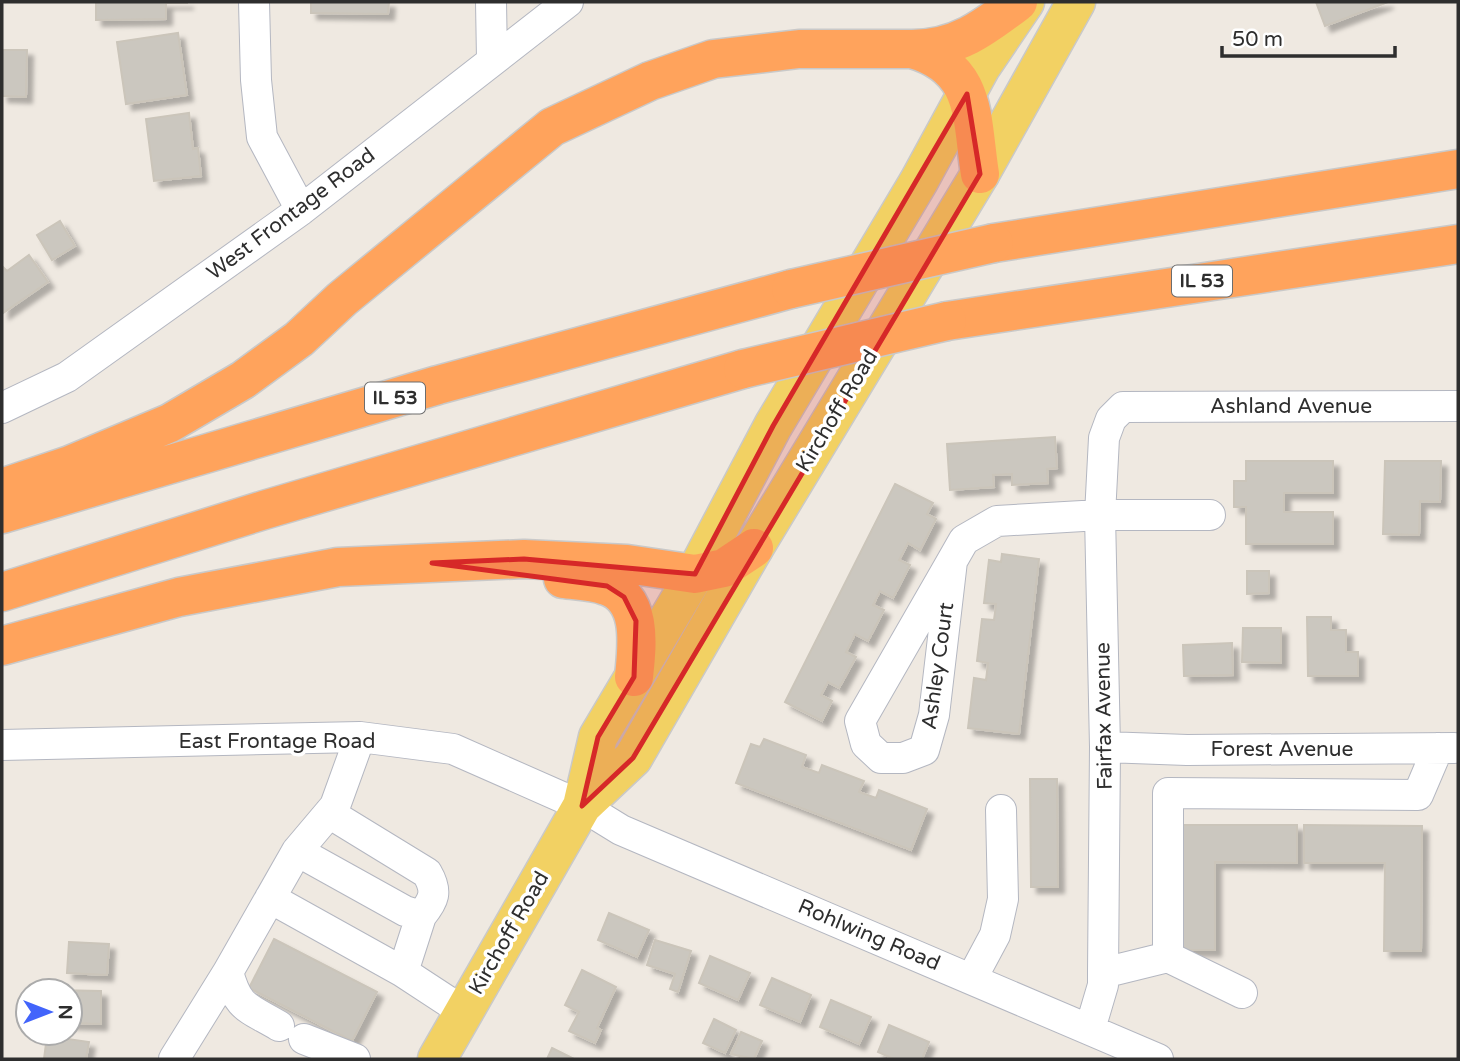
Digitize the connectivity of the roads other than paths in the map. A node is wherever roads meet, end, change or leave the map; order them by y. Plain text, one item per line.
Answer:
1 (254, 2) edge
2 (491, 2) edge
3 (568, 2) edge
4 (1018, 2) edge
5 (1024, 2) edge
6 (1076, 2) edge
7 (912, 49) junction
8 (492, 59) junction
9 (967, 94) junction
10 (1458, 169) edge
11 (980, 174) junction
12 (301, 210) junction
13 (1458, 244) edge
14 (1458, 406) edge
15 (1123, 407) joint
16 (2, 408) edge
17 (2, 488) edge
18 (2, 514) edge
19 (1100, 515) junction
20 (1210, 515) dead end
21 (754, 548) junction
22 (952, 561) junction
23 (432, 563) junction
24 (695, 574) junction
25 (2, 592) edge
26 (2, 646) edge
27 (634, 677) junction
28 (360, 737) junction
29 (2, 745) edge
30 (1105, 747) junction
31 (1448, 748) edge
32 (1187, 750) junction
33 (1185, 792) junction
34 (582, 806) junction
35 (1000, 810) dead end
36 (329, 813) junction
37 (297, 851) junction
38 (270, 898) junction
39 (421, 916) junction
40 (1168, 957) junction
41 (228, 972) junction
42 (403, 972) junction
43 (1103, 973) junction
44 (972, 978) junction
45 (1242, 993) dead end
46 (464, 1012) junction
47 (1090, 1029) junction
48 (174, 1059) edge
49 (355, 1059) edge
50 (437, 1059) edge
51 (1158, 1059) edge

1 - 12 street
2 - 8 street
3 - 8 street, West Frontage Road
4 - 7 highway
5 - 9 main road, Kirchoff Road
6 - 11 main road, Kirchoff Road
7 - 9 highway
7 - 17 highway
8 - 12 street, West Frontage Road
9 - 11 highway
9 - 24 main road, Kirchoff Road
10 - 18 highway, IL 53, bridge
11 - 21 main road, Kirchoff Road
12 - 16 street, West Frontage Road
13 - 25 highway, IL 53, bridge
14 - 15 street, Ashland Avenue
15 - 19 street, Fairfax Avenue
19 - 20 street, Ashley Court
19 - 22 street, Ashley Court
19 - 30 street, Fairfax Avenue
21 - 24 highway
21 - 34 main road, Kirchoff Road
22 - 22 street, Ashley Court
23 - 24 highway
23 - 26 highway
23 - 27 highway
24 - 27 main road, Kirchoff Road
27 - 34 main road, Kirchoff Road
28 - 29 street, East Frontage Road
28 - 34 street, East Frontage Road
28 - 36 street
30 - 32 street, Forest Avenue
30 - 43 street, Fairfax Avenue
31 - 32 street, Forest Avenue
31 - 33 street
32 - 33 street
33 - 40 street
34 - 44 street, Rohlwing Road
34 - 46 main road, Kirchoff Road
35 - 44 street
36 - 37 street
36 - 39 street
37 - 38 street
37 - 39 street
38 - 41 street
38 - 42 street
39 - 42 street
40 - 43 street
40 - 45 street
41 - 48 street
41 - 49 street
42 - 46 street
43 - 47 street, Fairfax Avenue
44 - 47 street, Rohlwing Road
46 - 50 main road, Kirchoff Road
47 - 51 street, Rohlwing Road

